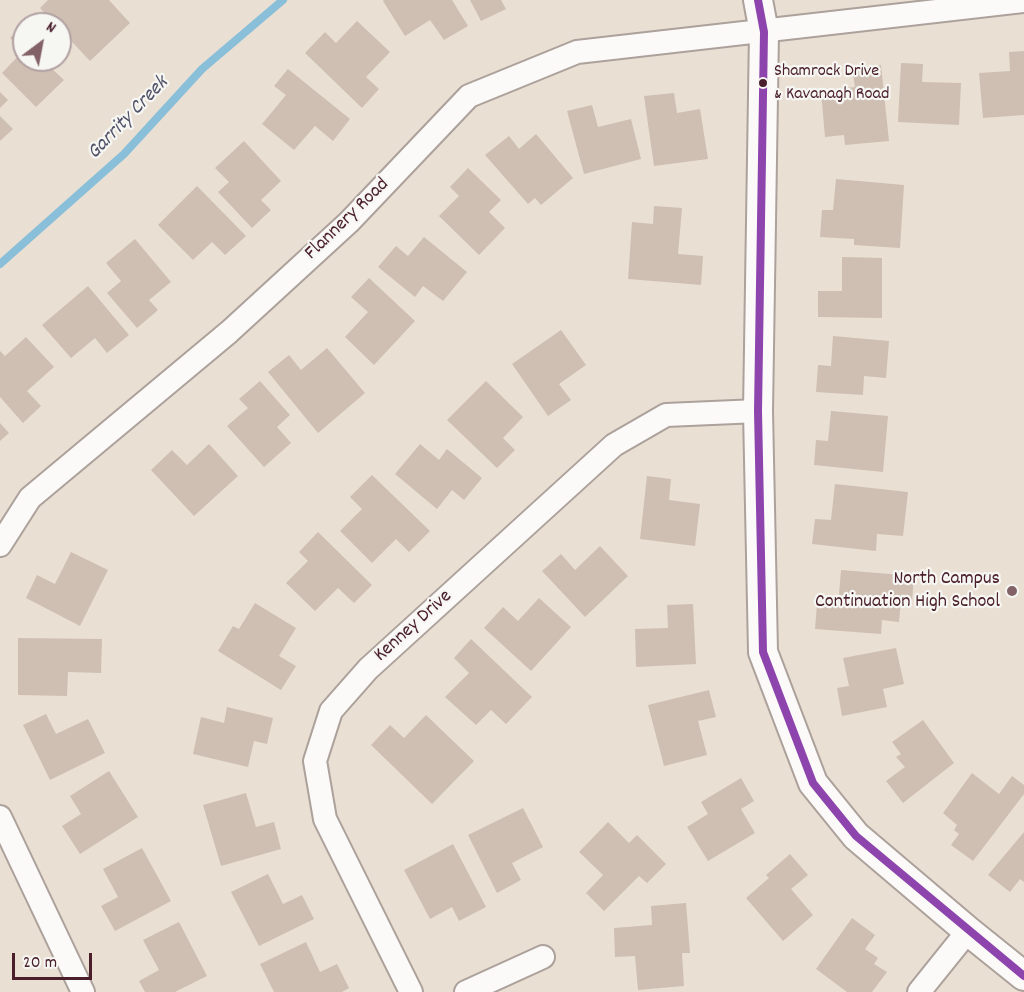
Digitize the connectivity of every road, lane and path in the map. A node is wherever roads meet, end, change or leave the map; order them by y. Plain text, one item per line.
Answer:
1 (758, 0) edge
2 (1024, 1) edge
3 (764, 32) junction
4 (758, 411) junction
5 (0, 546) edge
6 (0, 817) edge
7 (968, 931) junction
8 (543, 957) dead end
9 (1024, 976) edge
10 (83, 992) edge
11 (411, 992) edge
12 (466, 992) edge
13 (919, 992) edge

1 - 3 street
2 - 3 street, Flannery Road
3 - 4 street
3 - 5 street, Flannery Road
4 - 7 street
4 - 11 street, Kenney Drive
6 - 10 street
7 - 9 street
7 - 13 street
8 - 12 street

